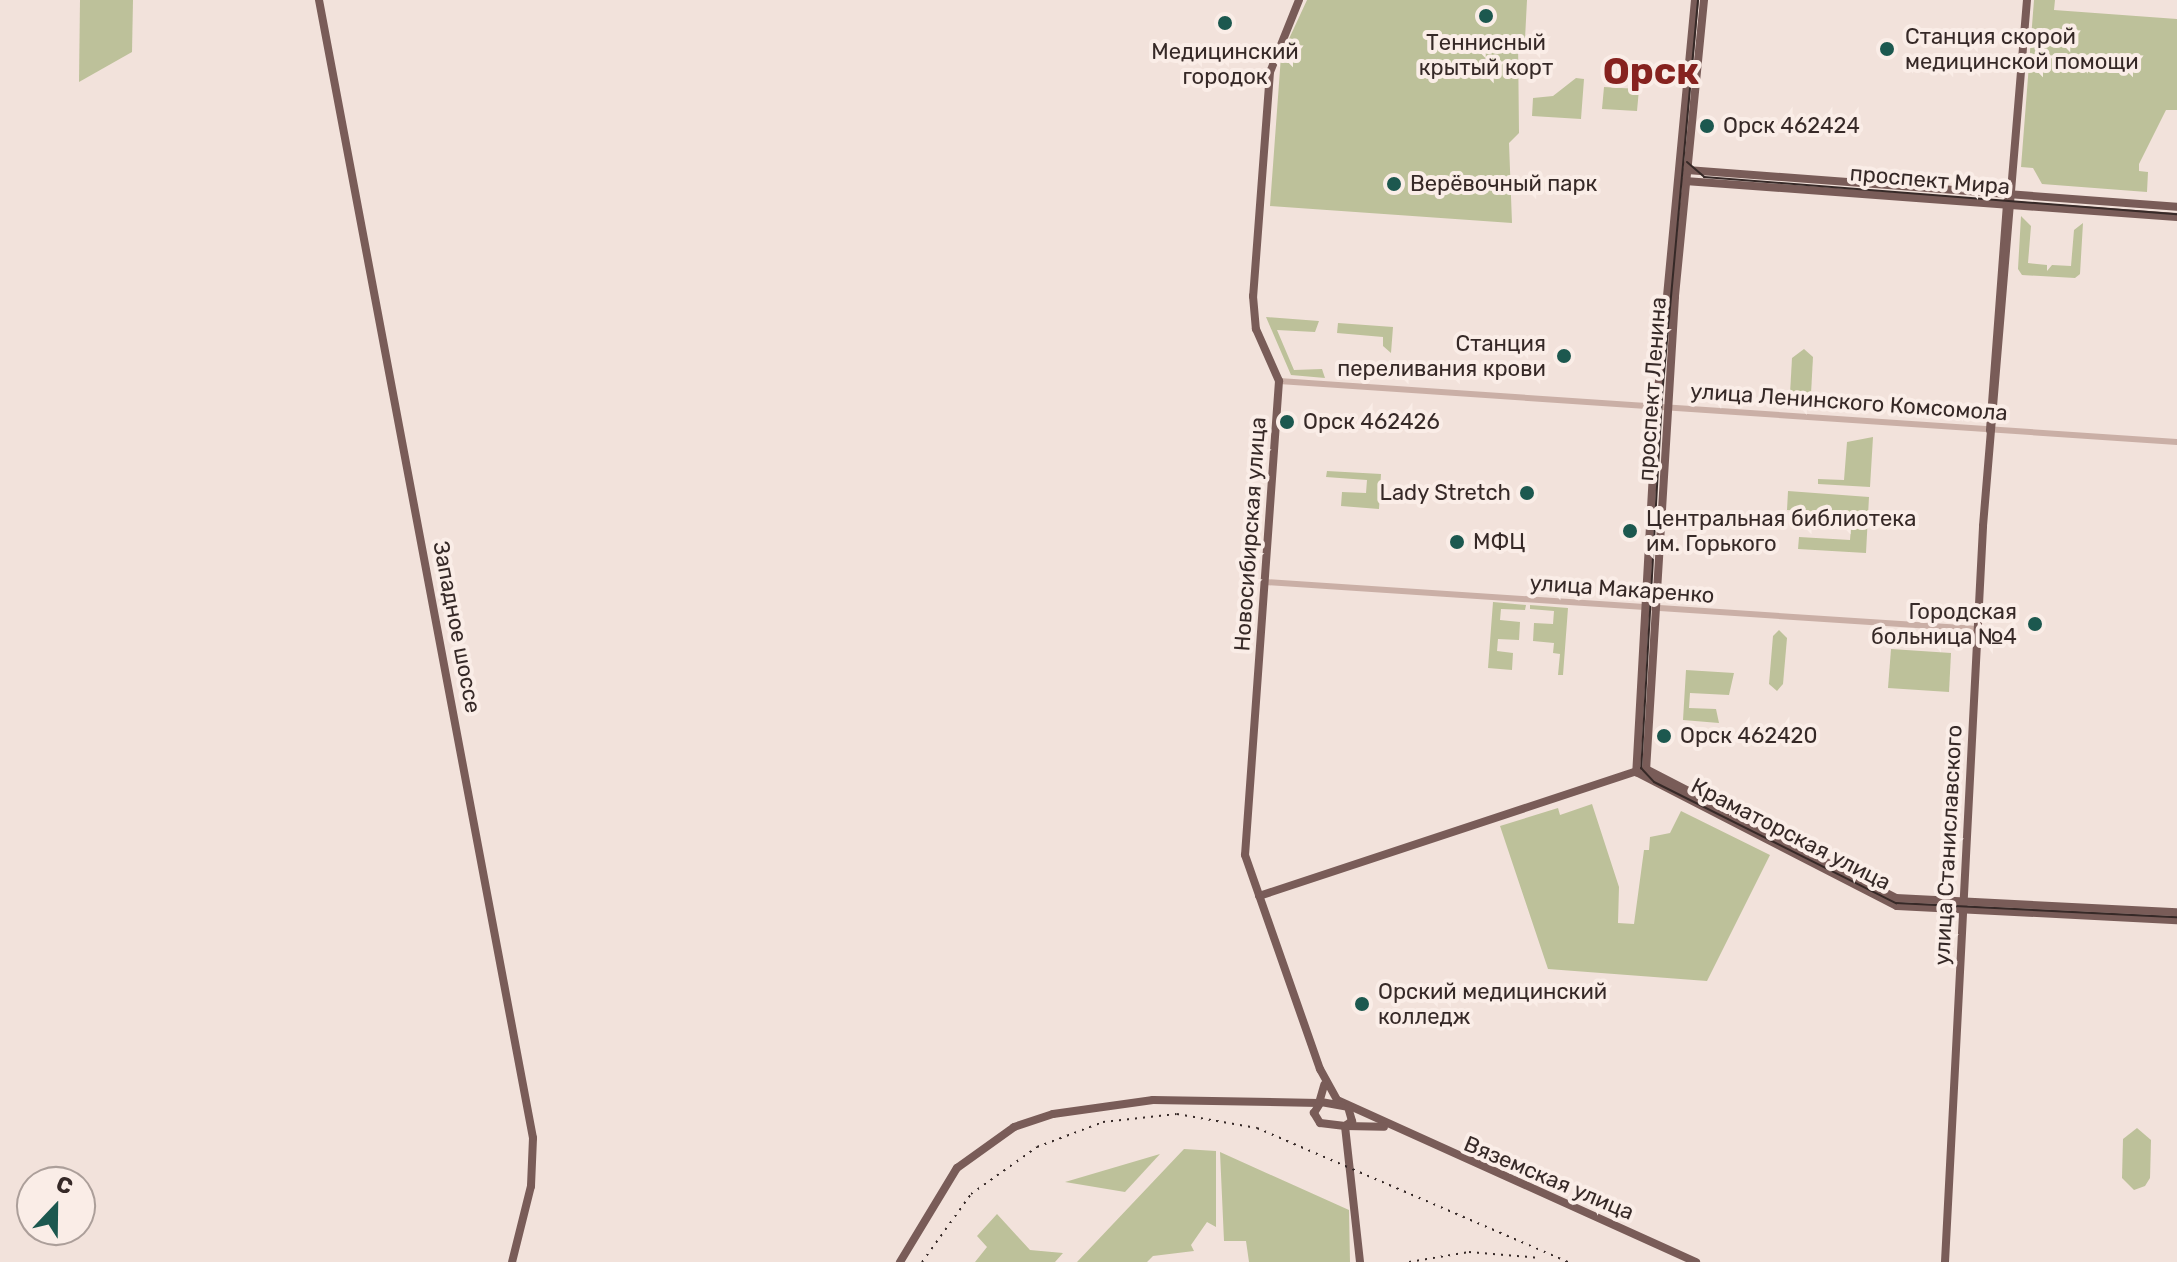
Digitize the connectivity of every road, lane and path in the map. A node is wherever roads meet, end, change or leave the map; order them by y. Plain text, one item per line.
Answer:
1 (319, 0) edge
2 (1299, 0) edge
3 (1695, 0) edge
4 (1704, 0) edge
5 (2027, 0) edge
6 (1686, 170) junction
7 (1685, 181) junction
8 (2011, 202) junction
9 (2177, 207) edge
10 (2177, 217) edge
11 (1279, 381) junction
12 (1657, 407) junction
13 (1669, 408) junction
14 (1990, 430) junction
15 (2177, 442) edge
16 (1265, 582) junction
17 (1643, 609) junction
18 (1653, 610) junction
19 (1977, 629) junction
20 (1646, 769) junction
21 (1636, 772) junction
22 (1259, 896) junction
23 (1963, 905) junction
24 (2177, 912) edge
25 (2177, 920) edge
26 (1320, 1069) junction
27 (1280, 1102) junction
28 (1319, 1103) junction
29 (1348, 1107) junction
30 (1317, 1121) junction
31 (1345, 1126) junction
32 (1389, 1127) junction
33 (512, 1262) edge
34 (900, 1262) edge
35 (1360, 1262) edge
36 (1696, 1262) edge
37 (1945, 1262) edge

1 - 33 main road, Западное шоссе
2 - 11 main road, Новосибирская улица
3 - 6 main road, проспект Ленина
4 - 6 main road, проспект Ленина
5 - 8 main road, улица Станиславского
6 - 7 main road, проспект Ленина
6 - 8 main road, проспект Мира
7 - 8 main road, проспект Мира
7 - 12 main road, проспект Ленина
7 - 13 main road, проспект Ленина
8 - 9 main road, проспект Мира
8 - 10 main road, проспект Мира
8 - 14 main road, улица Станиславского
11 - 12 street, улица Ленинского Комсомола
11 - 16 main road, Новосибирская улица
12 - 13 street, улица Ленинского Комсомола
12 - 17 main road, проспект Ленина
13 - 14 street, улица Ленинского Комсомола
13 - 18 main road, проспект Ленина
14 - 15 street, улица Ленинского Комсомола
14 - 19 main road, улица Станиславского
16 - 17 street, улица Макаренко
16 - 22 main road, Новосибирская улица
17 - 18 street, улица Макаренко
17 - 21 main road, проспект Ленина
18 - 19 street, улица Макаренко
18 - 20 main road, проспект Ленина
19 - 23 main road, улица Станиславского
20 - 21 main road
20 - 23 main road, Краматорская улица
21 - 22 main road
21 - 23 main road, Краматорская улица
22 - 26 main road, Новосибирская улица
23 - 24 main road, Краматорская улица
23 - 25 main road, Краматорская улица
23 - 37 main road, улица Станиславского
26 - 28 main road
26 - 29 main road
27 - 28 main road
27 - 30 main road
27 - 34 main road
28 - 29 main road
28 - 30 main road
29 - 31 main road
29 - 32 main road, Вяземская улица
30 - 31 main road
31 - 32 main road
31 - 35 main road
32 - 36 main road, Вяземская улица

